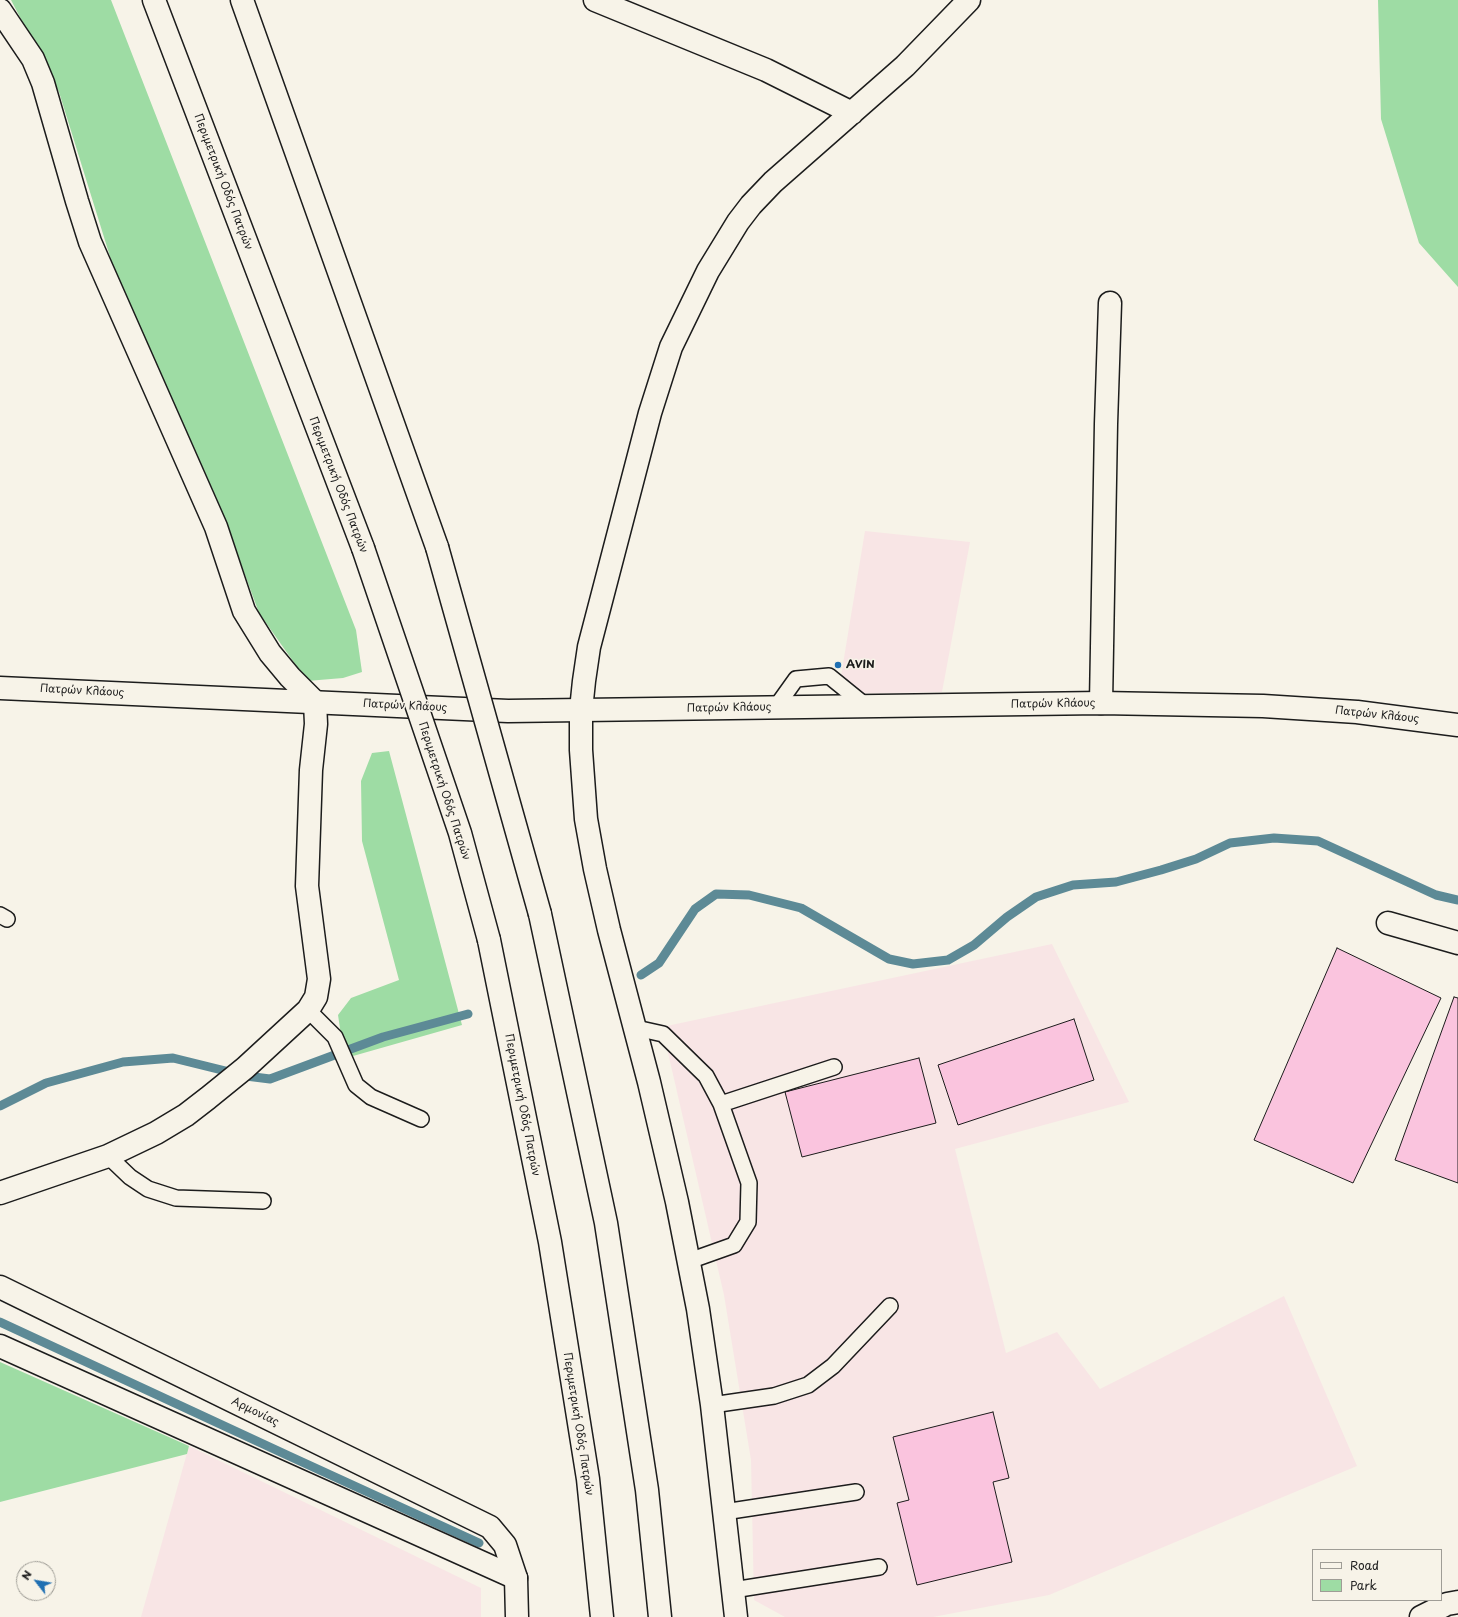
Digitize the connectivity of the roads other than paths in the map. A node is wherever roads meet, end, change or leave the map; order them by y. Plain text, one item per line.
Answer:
1 (154, 0) edge
2 (242, 0) edge
3 (595, 0) edge
4 (969, 0) edge
5 (0, 10) edge
6 (852, 113) junction
7 (1110, 303) dead end
8 (0, 688) edge
9 (315, 702) junction
10 (1101, 703) junction
11 (866, 706) junction
12 (776, 707) junction
13 (581, 710) junction
14 (1458, 725) edge
15 (1388, 923) dead end
16 (1458, 943) edge
17 (308, 1010) junction
18 (636, 1028) junction
19 (834, 1067) dead end
20 (721, 1104) junction
21 (421, 1119) dead end
22 (108, 1156) junction
23 (0, 1193) edge
24 (263, 1201) dead end
25 (689, 1261) junction
26 (0, 1287) edge
27 (890, 1306) dead end
28 (0, 1346) edge
29 (712, 1405) junction
30 (856, 1492) dead end
31 (724, 1512) junction
32 (879, 1567) dead end
33 (516, 1578) junction
34 (733, 1590) junction
35 (1458, 1602) edge
36 (518, 1617) edge
37 (602, 1617) edge
38 (660, 1617) edge
39 (736, 1617) edge
40 (1421, 1617) edge

1 - 37 main road, Περιμετρική Οδός Πατρών, bridge
2 - 38 main road, bridge
3 - 6 main road
4 - 6 main road
5 - 9 main road
6 - 13 main road
7 - 10 main road
8 - 9 main road, Πατρών Κλάους
9 - 13 main road, Πατρών Κλάους
9 - 17 main road
10 - 11 main road, Πατρών Κλάους
10 - 14 main road, Πατρών Κλάους
11 - 12 main road, Πατρών Κλάους
11 - 12 lane
12 - 13 main road, Πατρών Κλάους
13 - 18 main road
15 - 16 main road
17 - 21 lane
17 - 22 main road
18 - 20 lane
18 - 25 main road
19 - 20 lane
20 - 25 lane
22 - 23 main road
22 - 24 lane
25 - 29 main road
26 - 33 main road, Αρμονίας
27 - 29 lane
28 - 33 main road
29 - 31 main road
30 - 31 lane
31 - 34 main road
32 - 34 lane
33 - 36 main road
34 - 39 main road
35 - 40 main road

